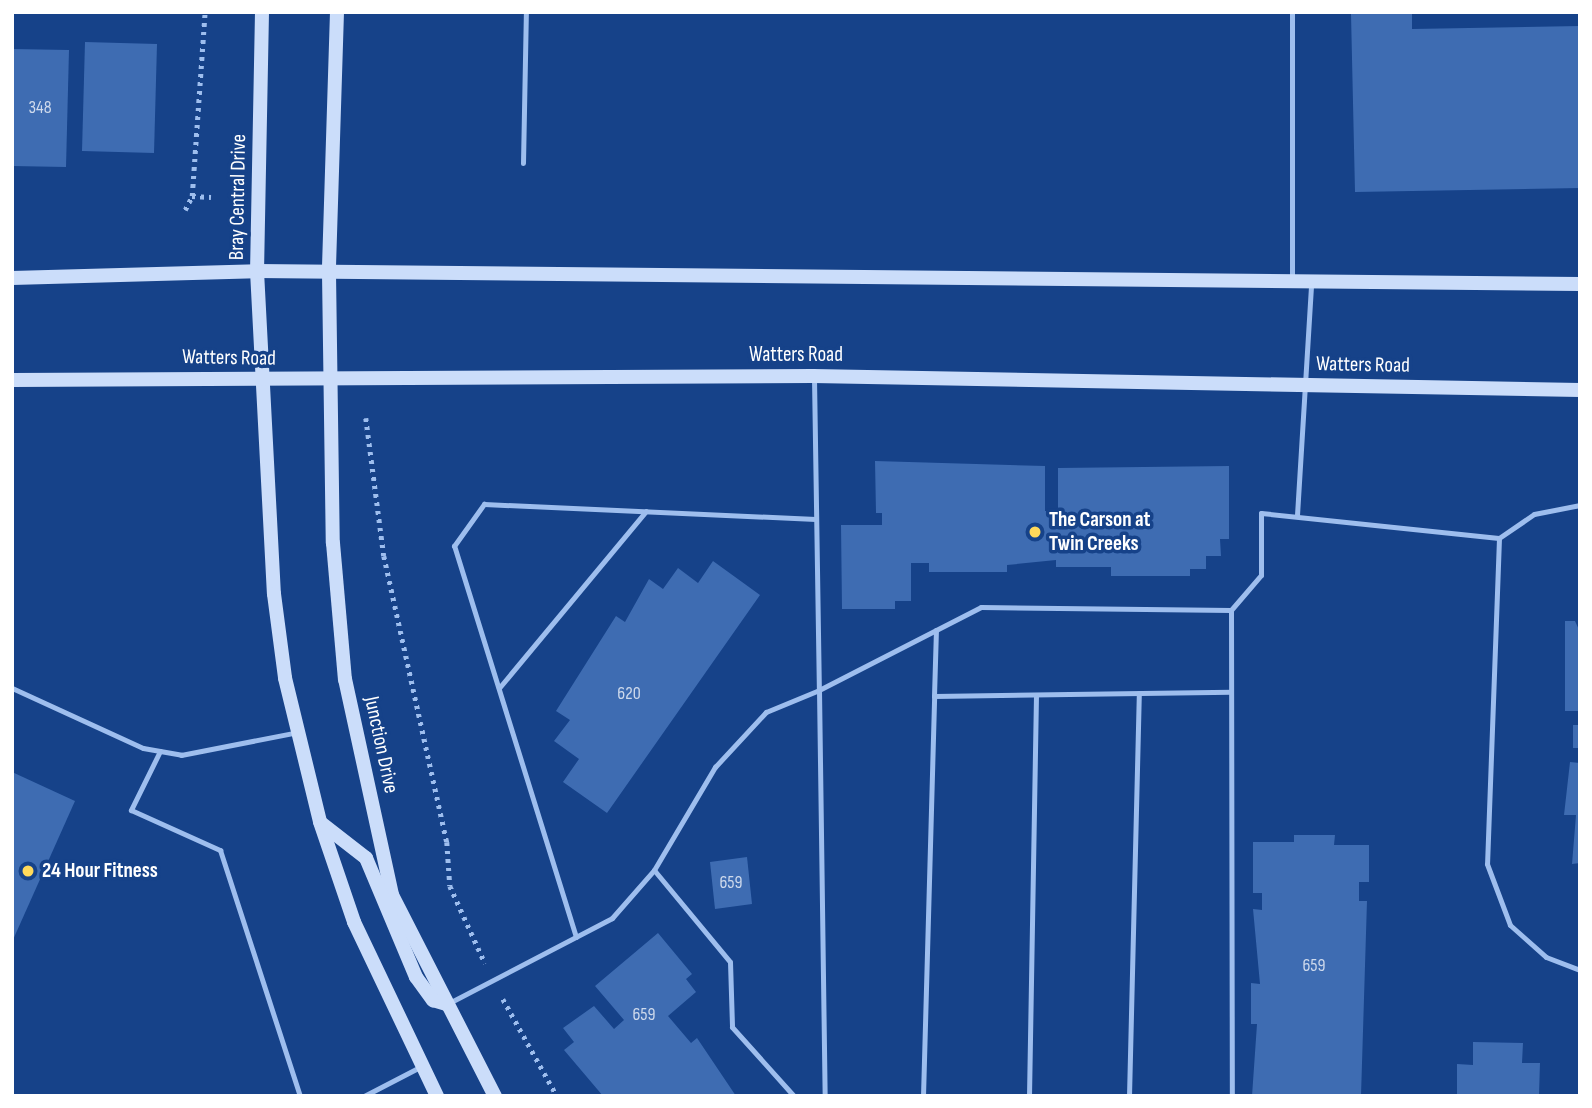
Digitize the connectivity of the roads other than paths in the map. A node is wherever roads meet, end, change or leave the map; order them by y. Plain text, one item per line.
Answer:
1 (262, 12) edge
2 (337, 12) edge
3 (526, 12) edge
4 (1292, 12) edge
5 (523, 163) dead end
6 (257, 271) junction
7 (329, 273) junction
8 (12, 278) edge
9 (1292, 282) junction
10 (1311, 282) junction
11 (1580, 284) edge
12 (813, 376) junction
13 (333, 377) junction
14 (12, 380) edge
15 (261, 382) junction
16 (1307, 385) junction
17 (1580, 390) edge
18 (1580, 505) edge
19 (646, 512) junction
20 (1297, 515) junction
21 (816, 519) junction
22 (1499, 538) junction
23 (1231, 610) junction
24 (936, 630) junction
25 (12, 688) edge
26 (499, 688) junction
27 (820, 690) junction
28 (1231, 692) junction
29 (1139, 693) junction
30 (1036, 695) junction
31 (934, 696) junction
32 (298, 732) junction
33 (160, 751) junction
34 (320, 822) junction
35 (654, 870) junction
36 (576, 937) junction
37 (1580, 970) edge
38 (446, 1004) junction
39 (422, 1066) junction
40 (300, 1096) edge
41 (364, 1096) edge
42 (437, 1096) edge
43 (495, 1096) edge
44 (794, 1096) edge
45 (825, 1096) edge
46 (923, 1096) edge
47 (1028, 1096) edge
48 (1129, 1096) edge
49 (1232, 1096) edge

1 - 6 main road, Bray Central Drive
2 - 7 main road
3 - 5 lane
4 - 9 lane
6 - 7 main road
6 - 8 main road
6 - 15 main road, Bray Central Drive
7 - 9 main road
7 - 13 main road
9 - 10 main road
10 - 11 main road
10 - 16 lane
12 - 13 main road, Watters Road
12 - 16 main road, Watters Road
12 - 21 lane
13 - 15 main road, Watters Road
13 - 38 main road, Junction Drive
14 - 15 main road, Watters Road
15 - 32 main road
16 - 17 main road, Watters Road
16 - 20 lane
18 - 22 lane
19 - 21 lane
19 - 26 lane
19 - 26 lane
20 - 22 lane
20 - 23 lane
21 - 27 lane
22 - 37 lane
23 - 24 lane
23 - 28 lane
24 - 27 lane
24 - 31 lane
25 - 33 lane
26 - 36 lane
27 - 35 lane
27 - 45 lane
28 - 29 lane
28 - 49 lane
29 - 30 lane
29 - 48 lane
30 - 31 lane
30 - 47 lane
31 - 46 lane
32 - 33 lane
32 - 34 main road
33 - 40 lane
34 - 38 main road
34 - 39 main road
35 - 36 lane
35 - 44 lane
36 - 38 lane
38 - 43 main road, Junction Drive
39 - 41 lane
39 - 42 main road

